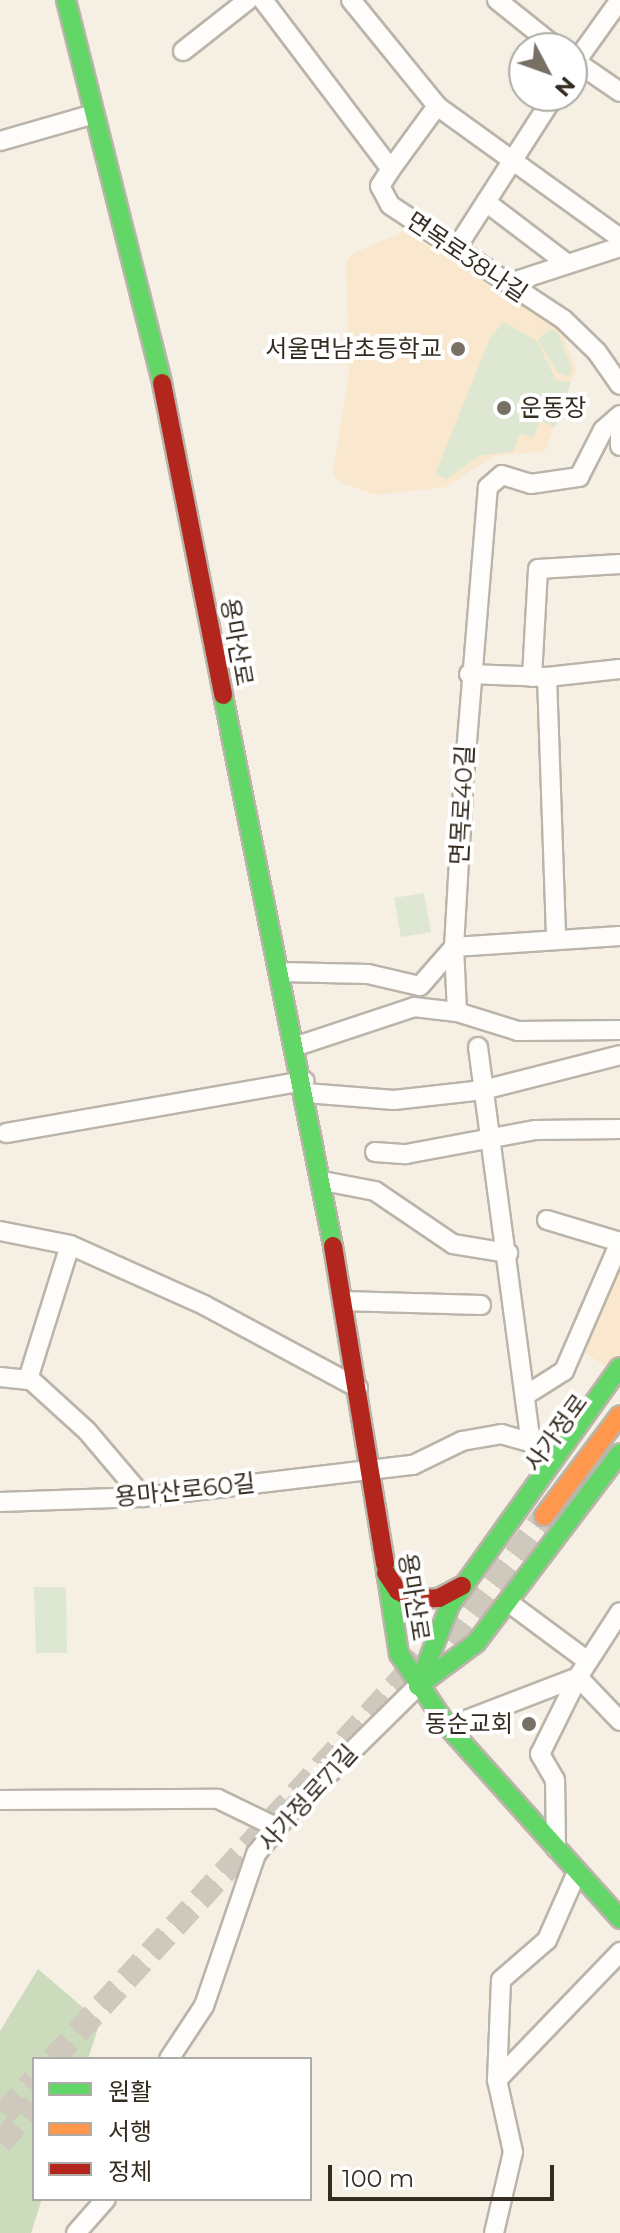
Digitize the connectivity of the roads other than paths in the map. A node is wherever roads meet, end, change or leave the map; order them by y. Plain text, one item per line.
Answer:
1 (66, 0) edge
2 (248, 0) edge
3 (263, 0) edge
4 (351, 0) edge
5 (497, 0) edge
6 (620, 0) edge
7 (537, 32) edge
8 (588, 43) edge
9 (183, 51) dead end
10 (588, 72) edge
11 (620, 92) edge
12 (437, 106) junction
13 (544, 112) edge
14 (94, 114) junction
15 (0, 141) edge
16 (515, 159) junction
17 (391, 169) junction
18 (486, 202) junction
19 (620, 238) edge
20 (457, 247) junction
21 (620, 247) edge
22 (566, 263) junction
23 (513, 282) junction
24 (620, 385) edge
25 (620, 415) edge
26 (620, 424) edge
27 (620, 446) edge
28 (620, 564) edge
29 (620, 669) edge
30 (469, 674) junction
31 (539, 677) junction
32 (620, 936) edge
33 (556, 939) junction
34 (454, 947) junction
35 (281, 972) junction
36 (457, 1012) junction
37 (620, 1030) edge
38 (297, 1046) junction
39 (478, 1047) dead end
40 (620, 1055) edge
41 (305, 1087) junction
42 (483, 1090) junction
43 (620, 1129) edge
44 (6, 1133) dead end
45 (489, 1141) junction
46 (375, 1152) dead end
47 (323, 1181) junction
48 (547, 1220) dead end
49 (0, 1231) edge
50 (620, 1242) edge
51 (70, 1245) junction
52 (508, 1253) junction
53 (343, 1301) junction
54 (481, 1305) dead end
55 (620, 1367) edge
56 (0, 1377) edge
57 (28, 1379) junction
58 (620, 1386) edge
59 (358, 1388) junction
60 (526, 1395) junction
61 (620, 1415) edge
62 (530, 1438) junction
63 (558, 1450) junction
64 (620, 1453) edge
65 (370, 1469) junction
66 (143, 1497) junction
67 (0, 1502) edge
68 (386, 1573) junction
69 (462, 1586) junction
70 (508, 1602) junction
71 (450, 1605) junction
72 (617, 1624) edge
73 (486, 1631) junction
74 (582, 1668) junction
75 (418, 1686) junction
76 (620, 1721) edge
77 (448, 1727) junction
78 (0, 1800) edge
79 (276, 1827) junction
80 (556, 1848) junction
81 (577, 1872) junction
82 (620, 1919) edge
83 (620, 1952) edge
84 (170, 2057) edge
85 (497, 2080) junction
86 (104, 2201) edge
87 (76, 2233) edge
88 (494, 2233) edge

1 - 14 main road, 용마산로
2 - 9 street
3 - 17 street
4 - 12 street
5 - 7 street
6 - 8 street
10 - 11 street
12 - 16 street
12 - 17 street
13 - 16 street
14 - 15 street
14 - 35 main road, 용마산로
16 - 18 street
16 - 19 street
17 - 20 street, 면목로38나길
18 - 20 street
18 - 22 street
20 - 23 street, 면목로38나길
21 - 22 street
22 - 23 street
23 - 24 street, 면목로38나길
25 - 30 street, 면목로40길
26 - 27 street
28 - 31 street
29 - 31 street
30 - 31 street
30 - 34 street, 면목로40길
31 - 33 street
32 - 33 street
33 - 34 street
34 - 35 street
34 - 36 street, 면목로40길
35 - 38 main road, 용마산로
36 - 37 street
36 - 38 street
38 - 41 main road, 용마산로
39 - 42 street
40 - 42 street
41 - 42 street
41 - 44 street
41 - 47 main road, 용마산로
42 - 45 street
43 - 45 street
45 - 46 street
45 - 52 street
47 - 52 street
47 - 53 main road, 용마산로
48 - 50 street
49 - 51 street
50 - 60 street
51 - 57 street
51 - 59 street
52 - 60 street
53 - 54 street
53 - 59 main road, 용마산로
55 - 63 main road
56 - 57 street
57 - 66 street
58 - 61 main road, 사가정로
59 - 65 main road, 용마산로
60 - 62 street
62 - 63 street, 용마산로60길
62 - 65 street, 용마산로60길
63 - 69 main road
64 - 70 main road
65 - 66 street, 용마산로60길
65 - 68 main road, 용마산로
66 - 67 street, 용마산로60길
68 - 69 main road
68 - 75 main road, 용마산로
69 - 71 main road
70 - 73 main road
70 - 74 street
71 - 73 main road
71 - 75 main road
72 - 74 street
73 - 75 main road
74 - 76 street
74 - 77 street
74 - 80 street
75 - 77 main road, 용마산로
75 - 79 street, 사가정로71길
77 - 80 main road, 용마산로
78 - 79 street
79 - 84 street, 사가정로71길
80 - 81 main road, 용마산로
81 - 82 main road, 용마산로
81 - 85 street
83 - 85 street
85 - 88 street
86 - 87 street

